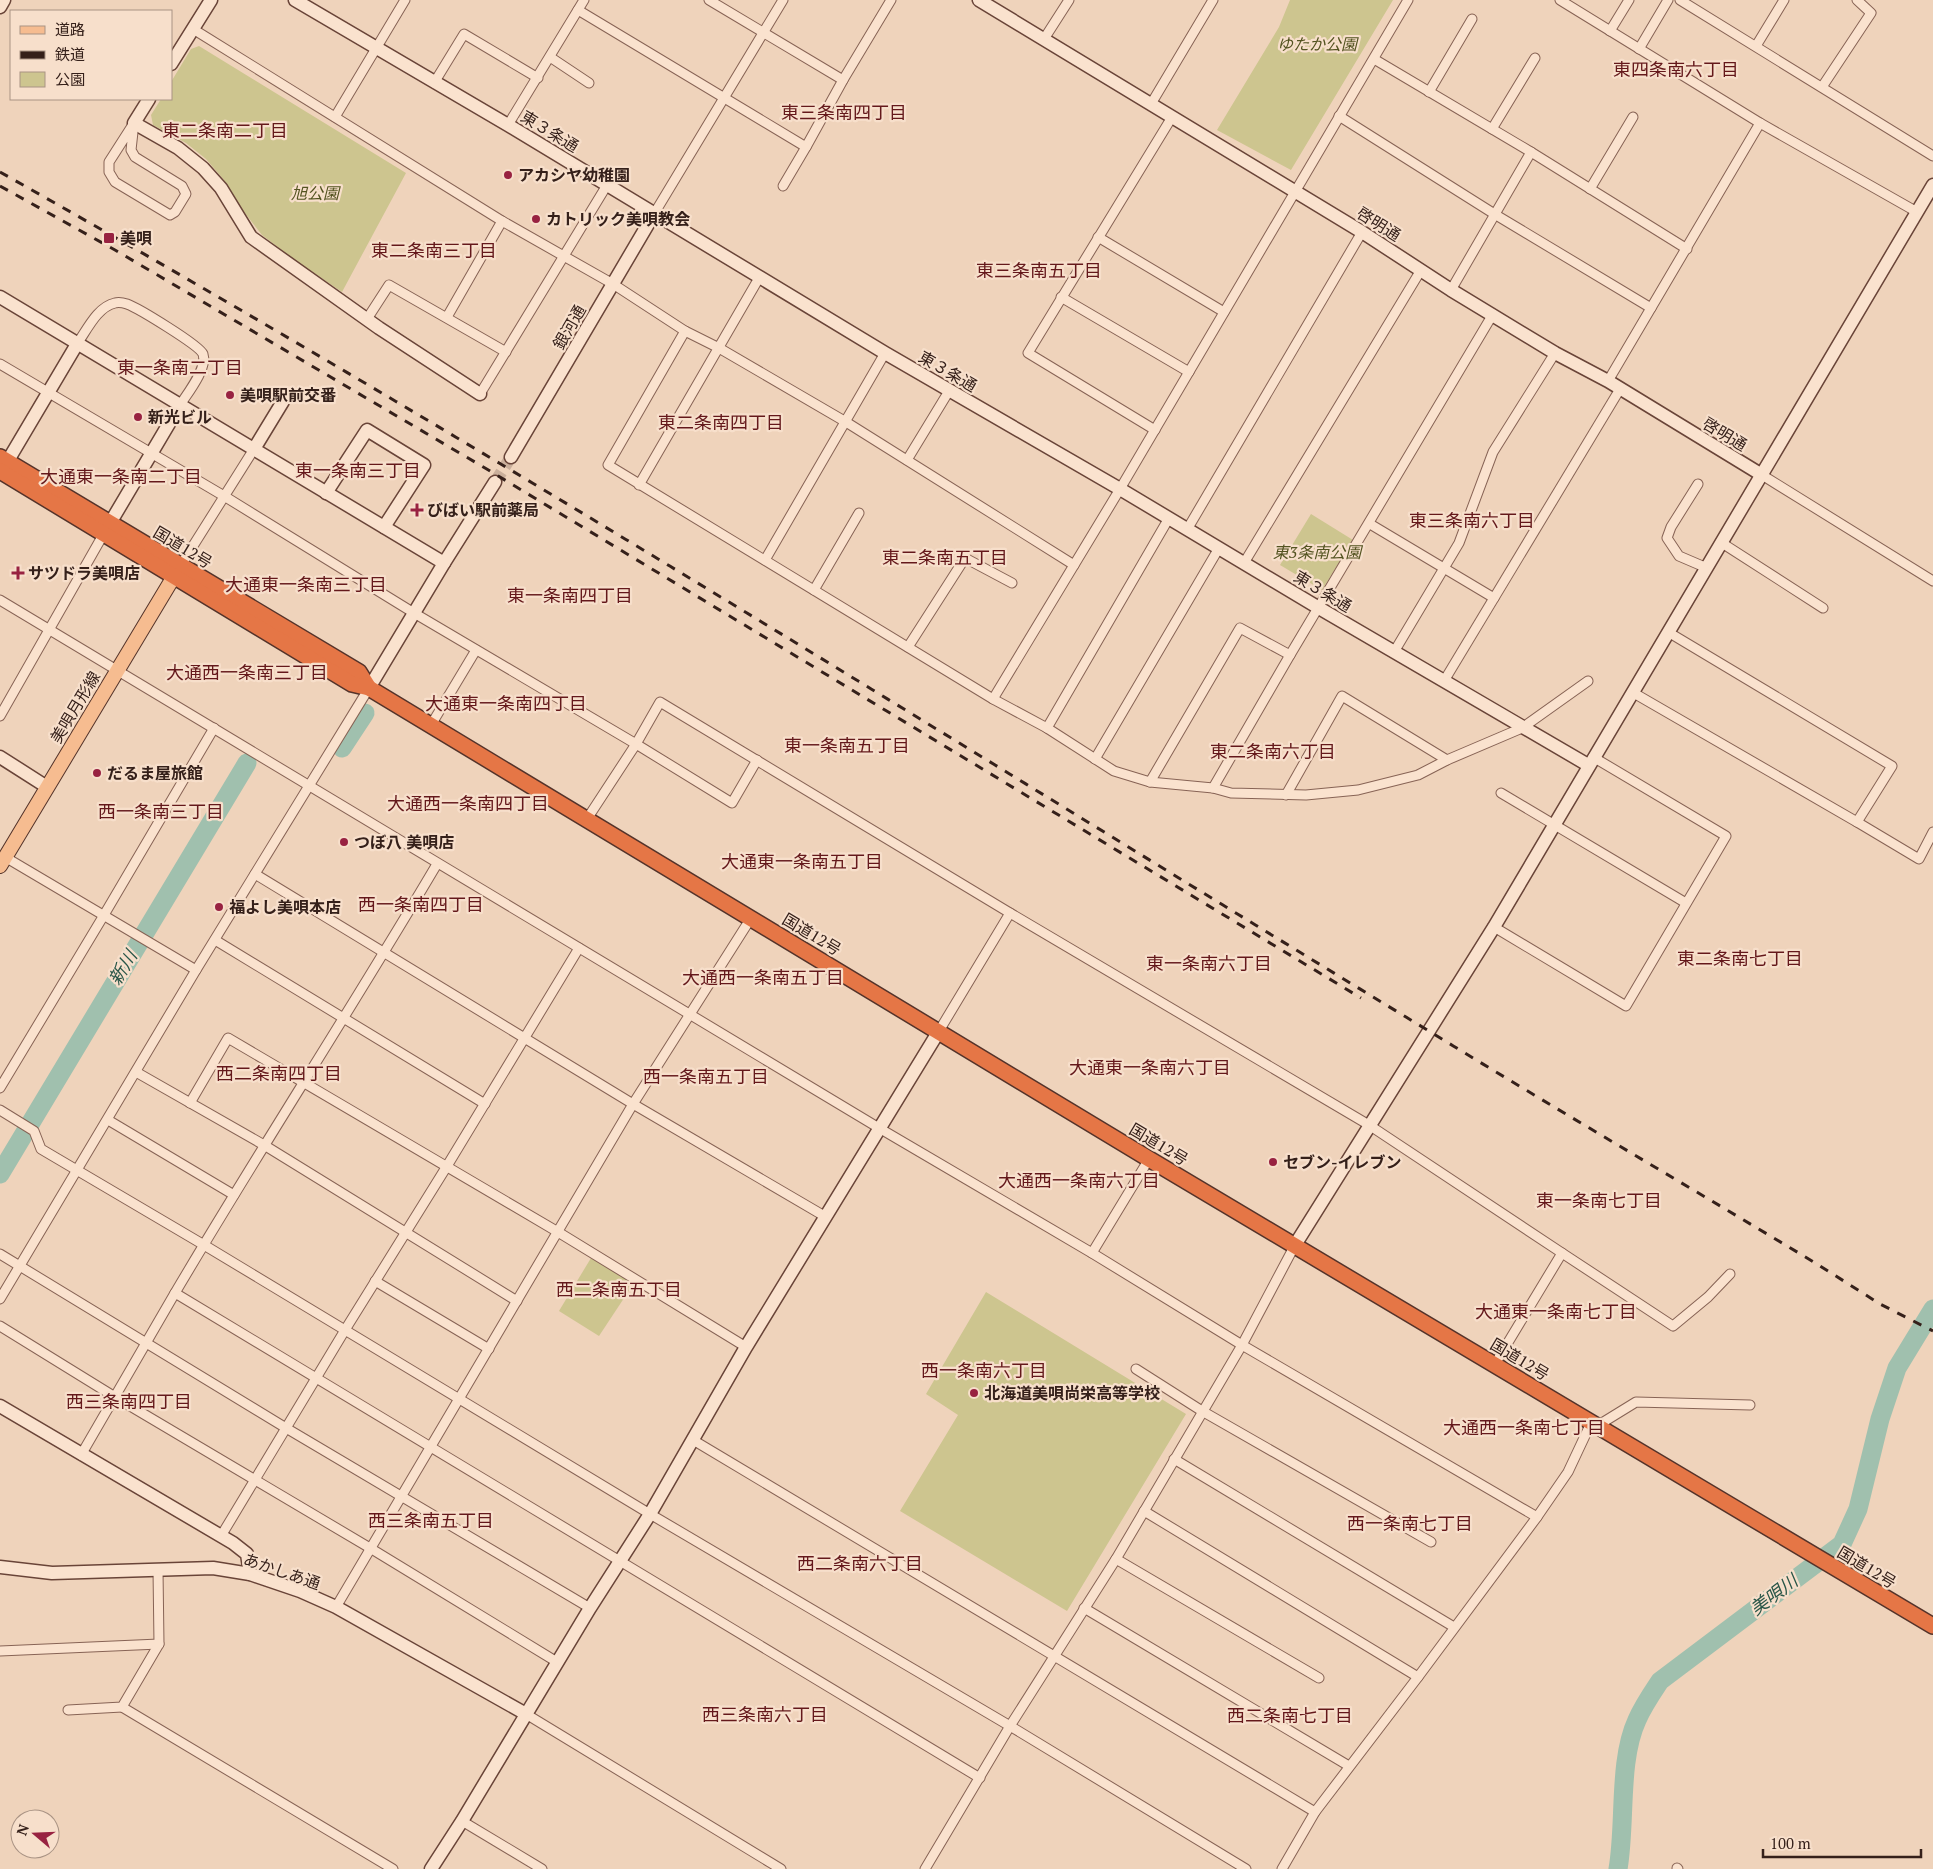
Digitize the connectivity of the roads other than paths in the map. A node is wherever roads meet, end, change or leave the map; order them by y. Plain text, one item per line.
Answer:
1 (4, 0) edge
2 (211, 0) edge
3 (295, 0) edge
4 (405, 0) edge
5 (584, 0) edge
6 (709, 0) edge
7 (783, 0) edge
8 (891, 0) edge
9 (1068, 0) edge
10 (1213, 0) edge
11 (1408, 0) edge
12 (1560, 0) edge
13 (1629, 0) edge
14 (1668, 0) edge
15 (1680, 0) edge
16 (1784, 0) edge
17 (1857, 0) edge
18 (981, 1) edge
19 (1694, 4) edge
20 (0, 7) edge
21 (578, 10) junction
22 (1472, 19) dead end
23 (193, 29) junction
24 (1610, 31) junction
25 (763, 32) junction
26 (1044, 40) junction
27 (1756, 46) junction
28 (376, 49) junction
29 (1639, 49) junction
30 (550, 57) junction
31 (1535, 58) dead end
32 (1374, 59) junction
33 (172, 62) edge
34 (538, 78) junction
35 (843, 80) junction
36 (434, 83) junction
37 (589, 83) dead end
38 (1822, 87) junction
39 (1429, 92) junction
40 (724, 99) junction
41 (149, 100) edge
42 (1151, 104) junction
43 (1339, 116) junction
44 (335, 117) junction
45 (1172, 117) junction
46 (1633, 117) dead end
47 (134, 123) junction
48 (1760, 123) junction
49 (508, 125) junction
50 (1492, 129) junction
51 (806, 147) junction
52 (1531, 152) junction
53 (1933, 156) edge
54 (607, 185) junction
55 (1933, 185) edge
56 (783, 186) dead end
57 (1590, 189) junction
58 (1295, 192) junction
59 (1917, 212) junction
60 (654, 214) junction
61 (1496, 215) junction
62 (502, 221) junction
63 (1362, 232) junction
64 (1098, 237) junction
65 (1687, 249) junction
66 (563, 256) junction
67 (1421, 270) junction
68 (759, 278) junction
69 (613, 284) junction
70 (1451, 290) junction
71 (0, 297) edge
72 (1061, 297) junction
73 (1651, 308) junction
74 (1224, 312) junction
75 (1493, 314) junction
76 (446, 317) junction
77 (367, 319) junction
78 (685, 331) junction
79 (77, 344) junction
80 (719, 348) junction
81 (506, 352) junction
82 (884, 353) junction
83 (1555, 353) junction
84 (0, 364) edge
85 (1189, 372) junction
86 (1608, 381) junction
87 (1620, 390) junction
88 (950, 391) junction
89 (48, 393) junction
90 (480, 394) joint
91 (285, 398) dead end
92 (180, 405) junction
93 (846, 422) junction
94 (1155, 430) junction
95 (254, 449) junction
96 (151, 454) junction
97 (511, 457) tunnel mouth
98 (906, 460) junction
99 (2, 467) edge
100 (1762, 475) junction
101 (495, 482) tunnel mouth
102 (1698, 484) dead end
103 (639, 485) junction
104 (1120, 489) junction
105 (326, 493) junction
106 (224, 496) junction
107 (860, 512) dead end
108 (1169, 518) junction
109 (1370, 524) junction
110 (384, 527) junction
111 (1188, 528) junction
112 (106, 529) junction
113 (1722, 543) junction
114 (1219, 548) junction
115 (765, 560) junction
116 (444, 563) junction
117 (1244, 563) junction
118 (1074, 565) junction
119 (1707, 568) junction
120 (1444, 569) junction
121 (178, 571) junction
122 (1933, 581) edge
123 (1012, 583) dead end
124 (814, 590) junction
125 (1494, 598) junction
126 (0, 600) edge
127 (1319, 608) junction
128 (1823, 608) dead end
129 (414, 613) junction
130 (49, 629) junction
131 (1668, 632) junction
132 (908, 647) junction
133 (476, 650) junction
134 (1394, 652) junction
135 (1290, 655) junction
136 (117, 670) junction
137 (1444, 681) junction
138 (1588, 681) dead end
139 (369, 688) junction
140 (1632, 692) junction
141 (993, 699) junction
142 (0, 716) edge
143 (431, 725) junction
144 (214, 728) junction
145 (1047, 728) junction
146 (1522, 728) junction
147 (636, 744) junction
148 (0, 758) edge
149 (1095, 759) junction
150 (757, 760) junction
151 (1447, 760) junction
152 (1590, 761) junction
153 (1150, 782) junction
154 (309, 784) junction
155 (47, 787) junction
156 (1213, 788) junction
157 (1501, 792) dead end
158 (1286, 794) junction
159 (587, 819) junction
160 (1857, 822) junction
161 (1553, 825) junction
162 (1933, 832) edge
163 (3, 861) edge
164 (437, 864) junction
165 (255, 874) junction
166 (1686, 903) junction
167 (1010, 913) junction
168 (104, 915) junction
169 (751, 918) junction
170 (1494, 927) junction
171 (215, 940) junction
172 (579, 948) junction
173 (385, 953) junction
174 (196, 970) junction
175 (690, 1015) junction
176 (343, 1019) junction
177 (939, 1032) junction
178 (526, 1038) junction
179 (136, 1072) junction
180 (303, 1083) junction
181 (0, 1088) edge
182 (190, 1103) junction
183 (485, 1104) junction
184 (633, 1104) junction
185 (0, 1110) edge
186 (108, 1120) junction
187 (1369, 1125) junction
188 (879, 1128) junction
189 (264, 1145) junction
190 (1149, 1158) junction
191 (447, 1166) junction
192 (78, 1171) junction
193 (234, 1195) junction
194 (826, 1217) junction
195 (406, 1231) junction
196 (558, 1232) junction
197 (204, 1244) junction
198 (1295, 1245) junction
199 (1092, 1253) junction
200 (1562, 1253) junction
201 (0, 1254) edge
202 (19, 1266) junction
203 (1730, 1274) dead end
204 (376, 1281) junction
205 (175, 1293) junction
206 (0, 1299) edge
207 (517, 1301) junction
208 (0, 1326) edge
209 (345, 1330) junction
210 (146, 1343) junction
211 (1242, 1345) junction
212 (746, 1347) junction
213 (489, 1349) junction
214 (1495, 1364) junction
215 (1136, 1369) dead end
216 (315, 1379) junction
217 (115, 1397) junction
218 (460, 1398) junction
219 (1750, 1405) dead end
220 (0, 1406) edge
221 (1202, 1411) junction
222 (1594, 1424) junction
223 (286, 1428) junction
224 (693, 1440) junction
225 (430, 1447) junction
226 (81, 1455) junction
227 (1174, 1459) junction
228 (255, 1480) junction
229 (401, 1496) junction
230 (1144, 1511) junction
231 (650, 1514) junction
232 (1537, 1517) junction
233 (221, 1536) junction
234 (1431, 1542) dead end
235 (370, 1548) junction
236 (1116, 1559) junction
237 (619, 1561) junction
238 (0, 1567) edge
239 (158, 1570) junction
240 (250, 1574) junction
241 (336, 1608) junction
242 (590, 1608) junction
243 (1084, 1608) junction
244 (1933, 1626) edge
245 (1454, 1627) junction
246 (159, 1644) junction
247 (0, 1651) edge
248 (1055, 1657) junction
249 (557, 1662) junction
250 (1418, 1677) junction
251 (1319, 1678) dead end
252 (122, 1707) junction
253 (68, 1710) dead end
254 (526, 1714) junction
255 (1010, 1726) junction
256 (1349, 1766) junction
257 (980, 1778) junction
258 (1315, 1812) junction
259 (462, 1821) junction
260 (393, 1869) edge
261 (431, 1869) edge
262 (542, 1869) edge
263 (781, 1869) edge
264 (926, 1869) edge
265 (1246, 1869) edge
266 (1282, 1869) edge

1 - 20 street
2 - 23 street
3 - 28 street, 東３条通
4 - 28 street
5 - 21 street
6 - 25 street
7 - 25 street
8 - 35 street
9 - 26 street
10 - 42 street
11 - 32 street
12 - 24 street
13 - 24 street
14 - 29 street
15 - 19 street
16 - 27 street
17 - 38 street
18 - 26 street, 啓明通
19 - 27 street
21 - 30 street
21 - 40 street
22 - 39 street
23 - 33 street
23 - 44 street
24 - 29 street
25 - 35 street
25 - 40 street
26 - 42 street, 啓明通
27 - 38 street
28 - 36 street, 東３条通
28 - 44 street
29 - 48 street
30 - 34 street
30 - 37 street
31 - 50 street
32 - 39 street
32 - 43 street
34 - 36 street
34 - 49 street
35 - 51 street
36 - 49 street, 東３条通
38 - 53 street
39 - 50 street
40 - 51 street
40 - 60 street
41 - 47 street
42 - 45 street, 啓明通
43 - 58 street
43 - 61 street
44 - 62 street
45 - 58 street, 啓明通
45 - 64 street
46 - 57 street
47 - 47 street
47 - 77 street
48 - 59 street
48 - 65 street
49 - 54 street, 東３条通
50 - 52 street
51 - 56 street
52 - 57 street
52 - 61 street
54 - 60 street, 東３条通
54 - 66 street
55 - 59 street
57 - 65 street
58 - 63 street, 啓明通
58 - 74 street
59 - 100 street
60 - 68 street, 東３条通
60 - 69 street, 銀河通
61 - 70 street
61 - 73 street
62 - 66 street
62 - 76 street
63 - 67 street, 啓明通
63 - 111 street
64 - 72 street
64 - 74 street
65 - 73 street
66 - 69 street
66 - 81 street
67 - 70 street, 啓明通
67 - 117 street
68 - 80 street
68 - 82 street, 東３条通
69 - 78 street
69 - 97 street, 銀河通
70 - 75 street, 啓明通
71 - 79 street
72 - 85 street
72 - 94 street
73 - 86 street
74 - 85 street
75 - 83 street, 啓明通
75 - 109 street
76 - 77 street
76 - 81 street
77 - 90 street
78 - 80 street
78 - 103 street
79 - 89 street
79 - 92 street
79 - 92 street
80 - 93 street
80 - 103 street
81 - 90 street
82 - 88 street, 東３条通
82 - 93 street
83 - 86 street, 啓明通
83 - 120 street
84 - 89 street
85 - 94 street
86 - 87 street, 啓明通
87 - 100 street, 啓明通
87 - 125 street
88 - 98 street
88 - 104 street, 東３条通
89 - 96 street
89 - 99 street
91 - 95 street
92 - 95 street
92 - 96 street
93 - 98 street
93 - 115 street
94 - 104 street
95 - 105 street
95 - 106 street
96 - 106 street
96 - 112 street
98 - 118 street
99 - 112 highway, 国道12号
100 - 113 street
100 - 122 street
101 - 116 street
102 - 119 street
103 - 115 street
104 - 108 street, 東３条通
104 - 118 street
105 - 110 street
105 - 110 street
106 - 121 street
106 - 129 street
107 - 124 street
108 - 111 street, 東３条通
108 - 145 street
109 - 120 street
109 - 127 street
110 - 116 street
111 - 114 street, 東３条通
112 - 121 highway, 国道12号
112 - 130 street
113 - 119 street
113 - 128 street
114 - 117 street, 東３条通
114 - 149 street
115 - 124 street
116 - 129 street
117 - 127 street, 東３条通
118 - 141 street
119 - 131 street
120 - 125 street
120 - 134 street
121 - 136 main road, 美唄月形線
121 - 139 highway, 国道12号
123 - 132 street
124 - 132 street
125 - 137 street
126 - 130 street
127 - 134 street, 東３条通
127 - 135 street
129 - 133 street
129 - 139 street
130 - 136 street
130 - 142 street
131 - 140 street
131 - 160 street
132 - 141 street
133 - 143 street
133 - 147 street
134 - 137 street, 東３条通
135 - 153 street
135 - 156 street
136 - 144 street
136 - 155 main road, 美唄月形線
137 - 146 street, 東３条通
138 - 146 street
139 - 143 highway, 国道12号
139 - 154 street
140 - 152 street
140 - 160 street
141 - 145 street
143 - 159 highway, 国道12号
144 - 154 street
144 - 168 street
145 - 149 street
146 - 151 street
146 - 152 street, 東３条通
147 - 150 street
147 - 150 street
147 - 159 street
148 - 155 street
149 - 153 street
150 - 167 street
151 - 158 street
151 - 158 street
152 - 161 street
152 - 166 street
153 - 156 street
154 - 164 street
154 - 165 street
155 - 163 main road, 美唄月形線
156 - 158 street
157 - 161 street
159 - 169 highway, 国道12号
160 - 162 street
161 - 166 street
161 - 170 street
163 - 168 street
164 - 172 street
164 - 173 street
165 - 171 street
165 - 173 street
166 - 170 street
167 - 177 street
167 - 187 street
168 - 174 street
168 - 181 street
169 - 175 street
169 - 177 highway, 国道12号
170 - 187 street
171 - 174 street
171 - 176 street
172 - 175 street
172 - 178 street
173 - 176 street
173 - 178 street
174 - 179 street
175 - 184 street
175 - 188 street
176 - 180 street
176 - 183 street
177 - 188 street
177 - 190 highway, 国道12号
178 - 183 street
178 - 184 street
179 - 182 street
179 - 186 street
180 - 182 street
180 - 189 street
180 - 191 street
182 - 189 street
183 - 191 street
184 - 194 street
184 - 196 street
185 - 192 street
186 - 192 street
186 - 193 street
187 - 198 street
187 - 200 street
188 - 194 street
188 - 199 street
189 - 193 street
189 - 195 street
190 - 198 highway, 国道12号
190 - 199 street
191 - 195 street
191 - 196 street
192 - 197 street
192 - 202 street
193 - 197 street
194 - 212 street
195 - 204 street
195 - 207 street
196 - 207 street
196 - 212 street
197 - 205 street
197 - 209 street
198 - 211 street
198 - 214 highway, 国道12号
199 - 211 street
200 - 203 street
200 - 214 street
201 - 202 street
202 - 206 street
202 - 210 street
204 - 209 street
204 - 213 street
205 - 210 street
205 - 216 street
207 - 213 street
208 - 217 street
209 - 216 street
209 - 218 street
210 - 217 street
210 - 223 street
211 - 221 street
211 - 232 street
212 - 224 street
213 - 218 street
214 - 222 highway, 国道12号
215 - 221 street
216 - 223 street
216 - 225 street
217 - 226 street
217 - 228 street
218 - 225 street
218 - 231 street
219 - 222 street
220 - 226 street
221 - 227 street
221 - 234 street
222 - 232 street
222 - 244 highway, 国道12号
223 - 228 street
223 - 229 street
224 - 231 street
224 - 248 street
225 - 229 street
225 - 237 street
226 - 233 street
227 - 230 street
227 - 245 street
228 - 233 street
228 - 235 street
229 - 235 street
229 - 242 street
230 - 236 street
230 - 250 street
231 - 237 street
231 - 255 street
232 - 245 street
233 - 240 street
235 - 241 street
235 - 249 street
236 - 243 street
236 - 251 street
237 - 242 street
237 - 257 street
238 - 239 street, あかしあ通
239 - 240 street, あかしあ通
239 - 246 street
240 - 241 street, あかしあ通
241 - 254 street, あかしあ通
242 - 249 street
243 - 248 street
243 - 256 street
245 - 250 street
246 - 247 street
246 - 252 street
248 - 255 street
248 - 258 street
249 - 254 street
250 - 256 street
252 - 253 street
252 - 260 street
254 - 259 street
254 - 263 street
255 - 257 street
255 - 265 street
256 - 258 street
257 - 264 street
258 - 266 street
259 - 261 street
259 - 262 street

